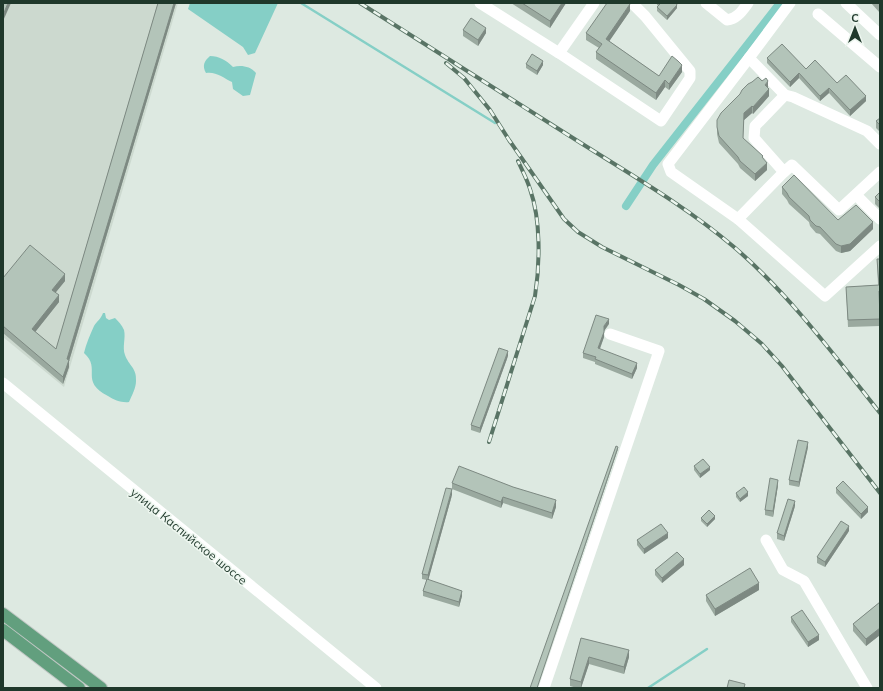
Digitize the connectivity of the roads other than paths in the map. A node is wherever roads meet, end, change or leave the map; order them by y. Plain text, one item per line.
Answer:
1 (480, 3) edge
2 (594, 3) edge
3 (632, 3) edge
4 (706, 3) edge
5 (748, 3) edge
6 (790, 3) edge
7 (846, 3) edge
8 (818, 14) dead end
9 (880, 35) edge
10 (559, 53) junction
11 (749, 58) junction
12 (880, 67) edge
13 (785, 95) junction
14 (880, 144) edge
15 (784, 172) junction
16 (880, 172) edge
17 (856, 195) junction
18 (738, 219) junction
19 (880, 219) edge
20 (880, 246) edge
21 (610, 334) dead end
22 (3, 383) edge
23 (766, 540) dead end
24 (3, 614) edge
25 (3, 630) edge
26 (79, 688) edge
27 (102, 688) edge
28 (376, 688) edge
29 (544, 688) edge
30 (867, 688) edge

1 - 10 street
2 - 10 street
3 - 10 street
4 - 5 street
6 - 11 street
7 - 9 street
8 - 12 street
11 - 13 street
11 - 18 street
13 - 14 street
13 - 15 street
15 - 17 street
15 - 18 street
16 - 17 street
17 - 19 street
18 - 20 street
21 - 29 street
22 - 28 street, улица Каспийское шоссе
23 - 30 street
24 - 27 main road
25 - 26 main road

